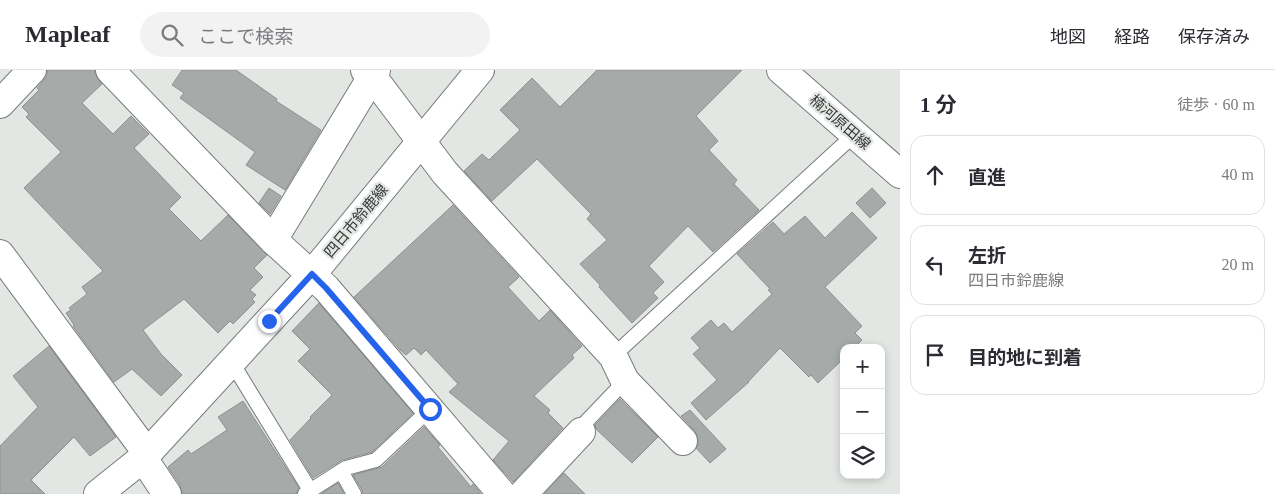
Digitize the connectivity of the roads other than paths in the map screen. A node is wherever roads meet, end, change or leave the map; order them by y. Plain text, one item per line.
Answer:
1 (32, 70) edge
2 (110, 70) edge
3 (480, 70) edge
4 (781, 70) edge
5 (371, 72) edge
6 (0, 104) edge
7 (855, 134) junction
8 (422, 141) junction
9 (900, 174) edge
10 (273, 240) junction
11 (0, 254) edge
12 (312, 274) junction
13 (613, 356) junction
14 (231, 361) junction
15 (626, 381) junction
16 (430, 409) junction
17 (581, 432) joint
18 (683, 441) dead end
19 (145, 455) junction
20 (341, 471) junction
21 (308, 492) edge
22 (98, 494) edge
23 (167, 494) edge
24 (354, 494) edge
25 (502, 494) edge
26 (523, 494) edge

1 - 6 street
2 - 10 street
3 - 8 street, 四日市鈴鹿線
4 - 7 street, 楠河原田線
5 - 8 street
5 - 10 street
7 - 9 street, 楠河原田線
7 - 13 lane
8 - 12 street, 四日市鈴鹿線
8 - 13 street
10 - 12 street
11 - 19 street
12 - 14 street, 四日市鈴鹿線
12 - 16 street
13 - 15 street
14 - 19 street, 四日市鈴鹿線
14 - 21 lane
15 - 17 lane
15 - 18 street
16 - 20 lane
16 - 25 street
17 - 26 street
19 - 22 street, 四日市鈴鹿線
19 - 23 street
20 - 21 lane
20 - 24 lane

